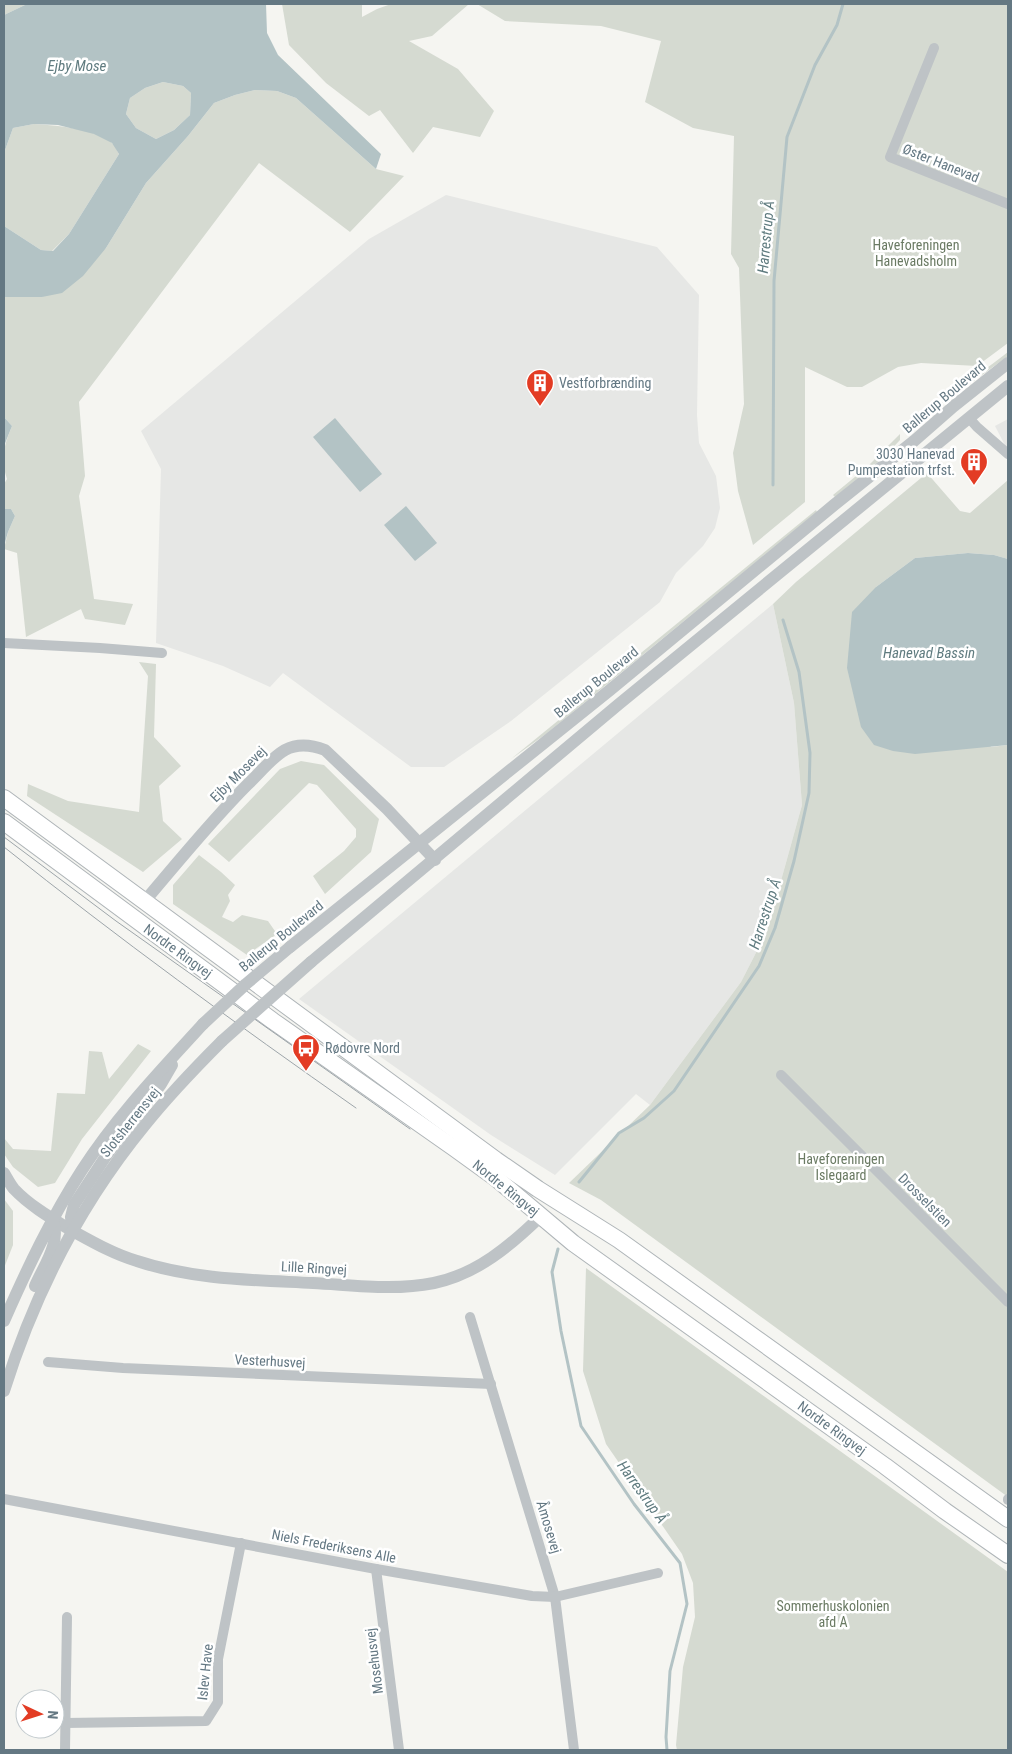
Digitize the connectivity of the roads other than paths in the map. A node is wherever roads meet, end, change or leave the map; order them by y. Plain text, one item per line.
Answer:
1 (934, 48) dead end
2 (1008, 204) edge
3 (1008, 363) edge
4 (1008, 386) edge
5 (969, 418) junction
6 (1008, 454) edge
7 (4, 644) edge
8 (162, 653) dead end
9 (4, 798) edge
10 (4, 822) edge
11 (419, 843) junction
12 (435, 860) junction
13 (144, 902) junction
14 (203, 1024) joint
15 (183, 1045) junction
16 (781, 1075) dead end
17 (4, 1173) edge
18 (541, 1216) junction
19 (52, 1219) junction
20 (72, 1230) junction
21 (1008, 1302) edge
22 (470, 1317) dead end
23 (4, 1321) edge
24 (48, 1362) dead end
25 (11, 1368) junction
26 (491, 1384) junction
27 (4, 1390) edge
28 (4, 1499) edge
29 (1008, 1520) edge
30 (241, 1543) junction
31 (1008, 1555) edge
32 (376, 1569) junction
33 (658, 1573) dead end
34 (555, 1598) junction
35 (67, 1617) dead end
36 (65, 1723) joint
37 (399, 1750) edge
38 (574, 1750) edge

1 - 2 street, Øster Hanevad
3 - 11 street, Ballerup Boulevard
4 - 5 street
5 - 6 street
5 - 12 street
7 - 8 street
9 - 13 main road, Nordre Ringvej
10 - 18 main road, Nordre Ringvej
11 - 12 street, Ejby Mosevej
11 - 13 street, Ejby Mosevej
11 - 14 street, Ballerup Boulevard, bridge
12 - 20 street, Slotsherrensvej, bridge
13 - 29 main road, Nordre Ringvej
14 - 15 street, Slotsherrensvej
15 - 19 street, Slotsherrensvej
15 - 20 street, Slotsherrensvej
16 - 21 street, Drosselstien
17 - 19 street
18 - 20 street, Lille Ringvej
18 - 31 main road, Nordre Ringvej
19 - 20 street
19 - 23 street, Slotsherrensvej
19 - 25 street, Slotsherrensvej
20 - 25 street, Slotsherrensvej
22 - 26 street, Åmosevej
24 - 26 street, Vesterhusvej
25 - 27 street, Slotsherrensvej
26 - 34 street, Åmosevej
28 - 30 street, Niels Frederiksens Alle
30 - 32 street, Niels Frederiksens Alle
30 - 36 street, Islev Have
32 - 34 street, Niels Frederiksens Alle
32 - 37 street, Mosehusvej
33 - 34 street, Niels Frederiksens Alle
34 - 38 street, Åmosevej
35 - 36 street

